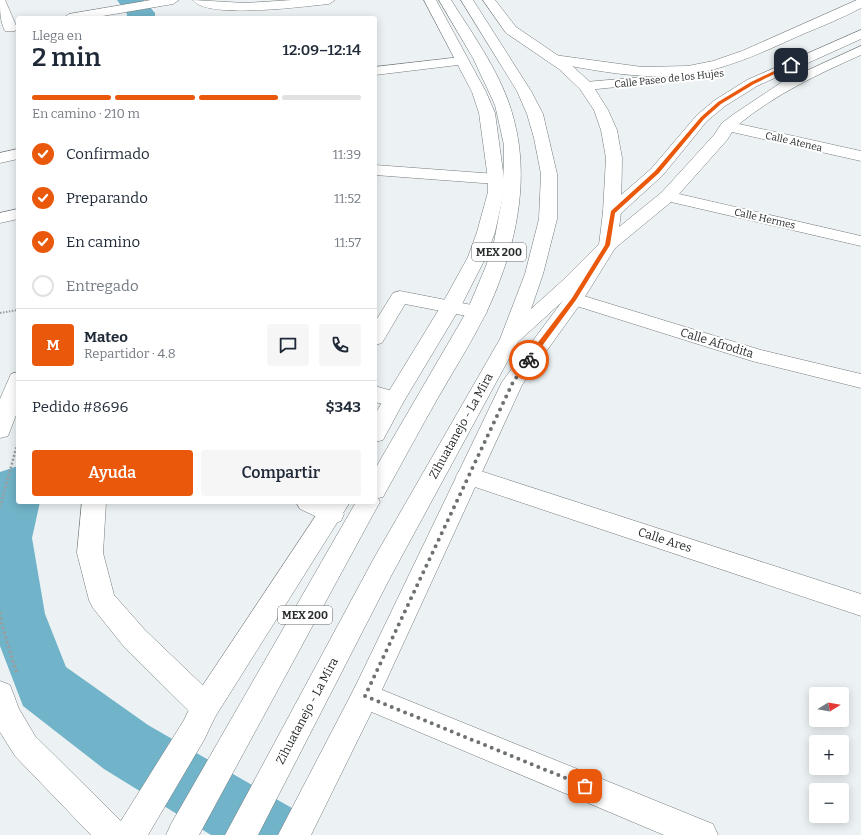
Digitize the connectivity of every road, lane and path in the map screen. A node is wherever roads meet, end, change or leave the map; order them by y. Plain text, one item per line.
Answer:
1 (173, 0) edge
2 (199, 0) edge
3 (328, 0) edge
4 (430, 0) edge
5 (445, 0) edge
6 (468, 0) edge
7 (489, 0) edge
8 (0, 2) edge
9 (861, 3) edge
10 (111, 10) edge
11 (80, 16) edge
12 (9, 28) edge
13 (858, 28) edge
14 (817, 39) dead end
15 (861, 50) edge
16 (789, 51) dead end
17 (554, 59) junction
18 (461, 61) junction
19 (377, 71) edge
20 (586, 86) junction
21 (726, 126) junction
22 (16, 154) edge
23 (861, 156) edge
24 (0, 158) edge
25 (377, 170) edge
26 (496, 179) junction
27 (668, 196) junction
28 (612, 212) junction
29 (16, 214) edge
30 (0, 218) edge
31 (861, 241) edge
32 (608, 245) junction
33 (574, 299) junction
34 (451, 306) junction
35 (16, 310) edge
36 (477, 312) junction
37 (0, 313) edge
38 (377, 335) edge
39 (510, 339) junction
40 (861, 381) edge
41 (16, 385) edge
42 (384, 396) edge
43 (377, 426) edge
44 (0, 430) edge
45 (16, 448) edge
46 (468, 476) junction
47 (377, 487) edge
48 (94, 504) edge
49 (317, 504) edge
50 (367, 504) edge
51 (0, 507) edge
52 (335, 508) edge
53 (861, 605) edge
54 (0, 612) edge
55 (10, 688) edge
56 (365, 696) junction
57 (199, 719) junction
58 (186, 828) edge
59 (113, 835) edge
60 (130, 835) edge
61 (241, 835) edge
62 (294, 835) edge
63 (702, 835) edge

1 - 10 main road
2 - 3 main road
4 - 18 main road
5 - 36 main road, MEX 200
6 - 39 main road, Zihuatanejo - La Mira / MEX 200
7 - 17 main road, Calle Paseo de los Hujes
8 - 12 main road
9 - 17 main road, Calle Paseo de los Hujes
10 - 11 main road
13 - 14 main road
13 - 28 main road
15 - 21 main road, Calle Paseo de los Hujes
16 - 20 main road, Calle Paseo de los Hujes
17 - 20 main road, Calle Paseo de los Hujes
18 - 19 main road
18 - 26 main road
20 - 28 main road, Calle Paseo de los Hujes
21 - 23 main road, Calle Atenea
21 - 27 main road, Calle Paseo de los Hujes
22 - 24 main road
25 - 26 main road
26 - 34 main road
27 - 31 main road, Calle Hermes
27 - 32 main road, Calle Paseo de los Hujes
28 - 32 main road, Calle Paseo de los Hujes
29 - 30 main road
32 - 33 main road, Calle Paseo de los Hujes
32 - 39 main road
33 - 40 main road, Calle Afrodita
33 - 46 main road, Calle Paseo de los Hujes
34 - 36 main road
34 - 38 main road
34 - 42 main road
35 - 37 path
36 - 47 main road, MEX 200
39 - 61 main road, Zihuatanejo - La Mira / MEX 200
41 - 44 main road
42 - 43 main road
45 - 51 path
46 - 53 main road, Calle Ares
46 - 56 main road, Calle Paseo de los Hujes
48 - 57 main road
49 - 52 main road
50 - 58 main road, MEX 200
52 - 57 main road
54 - 55 path
55 - 59 main road
56 - 62 main road, Calle Paseo de los Hujes
56 - 63 main road
57 - 60 main road

